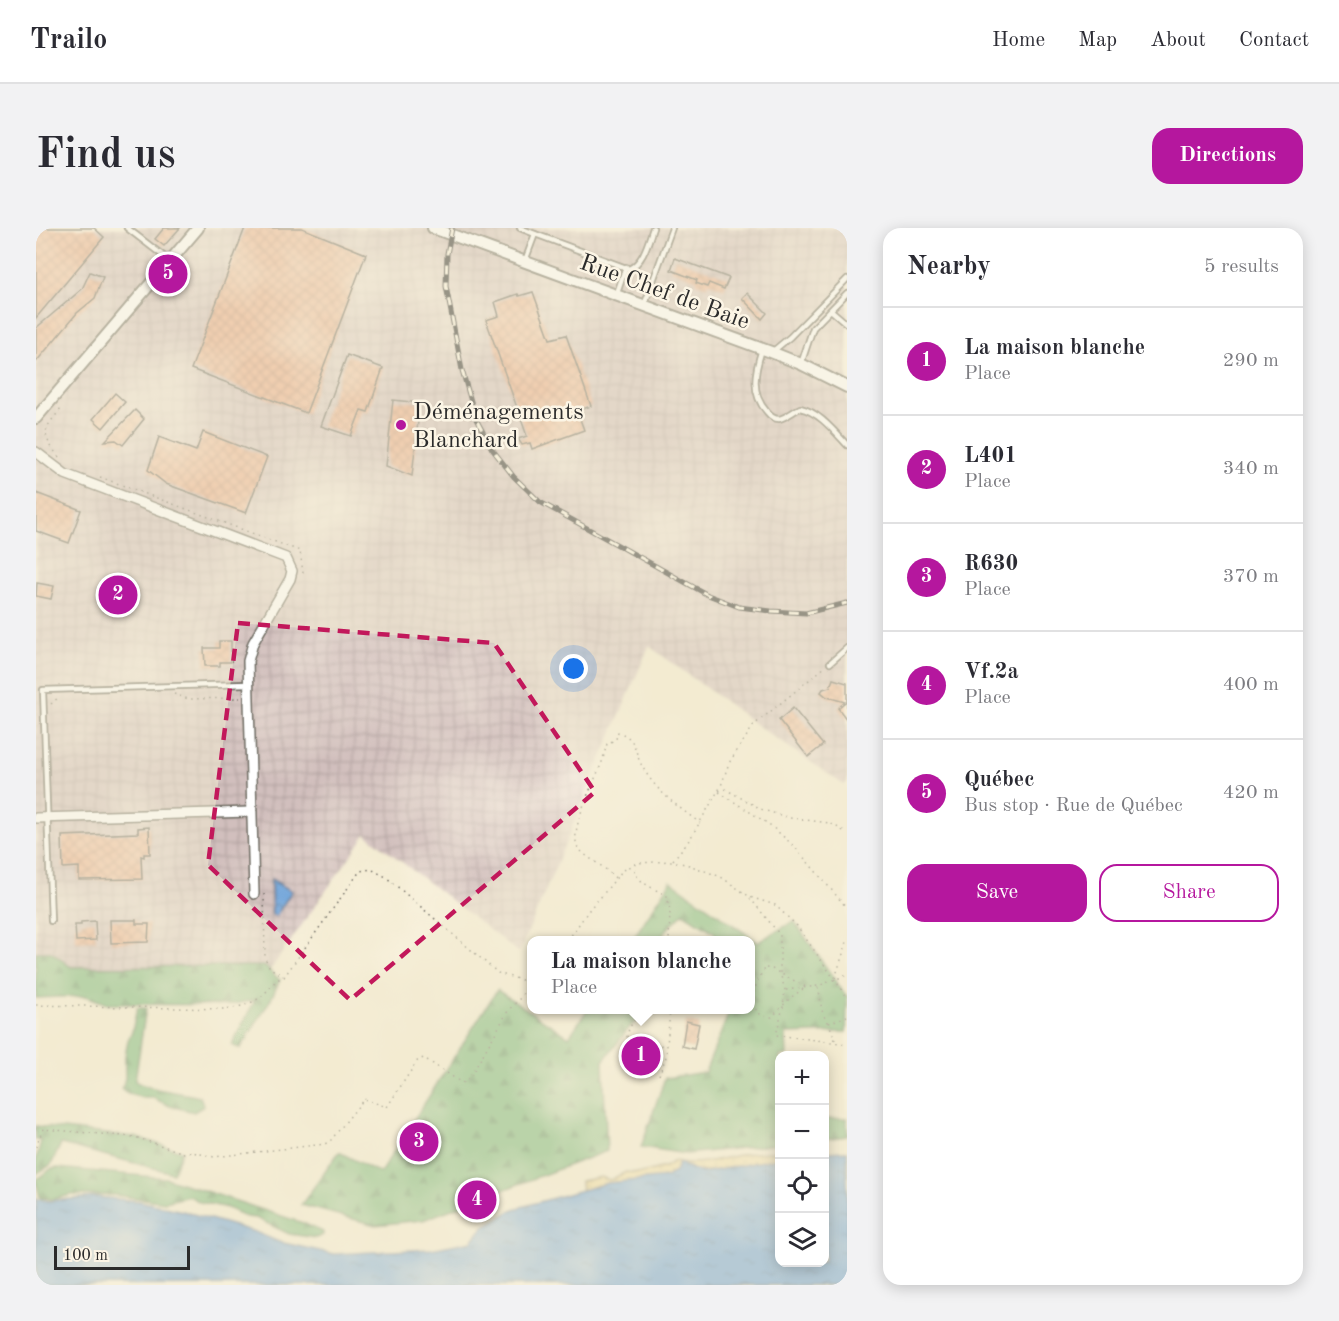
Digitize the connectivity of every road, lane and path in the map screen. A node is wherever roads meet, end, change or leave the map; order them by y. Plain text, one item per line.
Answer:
1 (127, 228) edge
2 (198, 228) edge
3 (433, 228) edge
4 (520, 228) edge
5 (653, 228) edge
6 (672, 228) edge
7 (535, 234) junction
8 (170, 261) junction
9 (525, 262) junction
10 (626, 267) junction
11 (847, 279) edge
12 (847, 294) edge
13 (616, 296) junction
14 (644, 306) junction
15 (831, 311) junction
16 (847, 324) edge
17 (766, 351) junction
18 (801, 364) junction
19 (847, 387) edge
20 (52, 399) junction
21 (36, 418) edge
22 (847, 445) edge
23 (36, 452) edge
24 (58, 457) dead end
25 (96, 475) dead end
26 (290, 579) junction
27 (847, 648) edge
28 (830, 663) joint
29 (247, 684) junction
30 (171, 694) dead end
31 (60, 696) dead end
32 (248, 701) junction
33 (44, 707) junction
34 (718, 791) junction
35 (251, 812) junction
36 (36, 818) edge
37 (47, 818) junction
38 (700, 824) junction
39 (847, 833) edge
40 (672, 861) junction
41 (637, 863) junction
42 (616, 878) junction
43 (264, 888) dead end
44 (254, 894) dead end
45 (750, 897) junction
46 (847, 908) edge
47 (51, 921) dead end
48 (571, 936) edge
49 (669, 936) edge
50 (847, 942) edge
51 (780, 973) junction
52 (847, 975) edge
53 (284, 977) junction
54 (527, 978) edge
55 (834, 980) junction
56 (527, 986) edge
57 (818, 986) junction
58 (806, 987) junction
59 (785, 990) junction
60 (755, 992) edge
61 (847, 997) edge
62 (36, 1005) edge
63 (755, 1007) edge
64 (783, 1007) junction
65 (639, 1014) edge
66 (670, 1014) edge
67 (847, 1016) edge
68 (829, 1023) junction
69 (835, 1042) junction
70 (847, 1044) edge
71 (653, 1054) dead end
72 (659, 1075) dead end
73 (36, 1147) edge

1 - 8 lane
2 - 8 street
3 - 9 street, Rue Chef de Baie
4 - 7 lane
5 - 10 lane
6 - 14 lane
7 - 9 lane
7 - 10 lane
8 - 20 street
9 - 13 street, Rue Chef de Baie
10 - 13 lane
11 - 17 lane
12 - 15 lane
13 - 14 street, Rue Chef de Baie
14 - 17 street, Rue Chef de Baie
15 - 16 lane
15 - 18 lane
17 - 18 street, Rue Chef de Baie
17 - 22 lane
18 - 19 street, Rue Chef de Baie
20 - 21 street
20 - 24 path
23 - 26 street
25 - 26 path
26 - 29 street
27 - 28 lane
28 - 34 path
29 - 32 street
29 - 33 lane
30 - 32 path
31 - 33 path
32 - 35 street
33 - 37 lane
34 - 38 path
34 - 39 path
34 - 46 path
35 - 37 street
35 - 44 street
36 - 37 street
37 - 47 lane
38 - 40 path
38 - 42 path
40 - 41 path
40 - 45 path
41 - 42 path
41 - 49 path
42 - 48 path
43 - 53 path
45 - 51 path
45 - 55 path
50 - 55 path
51 - 58 path
51 - 59 path
51 - 60 path
52 - 55 path
53 - 54 path
53 - 62 path
55 - 57 path
55 - 61 path
56 - 73 path
57 - 58 path
57 - 68 path
58 - 59 path
58 - 64 path
59 - 64 path
63 - 64 path
64 - 69 path
65 - 71 path
66 - 72 path
67 - 68 path
68 - 69 path
69 - 70 path

